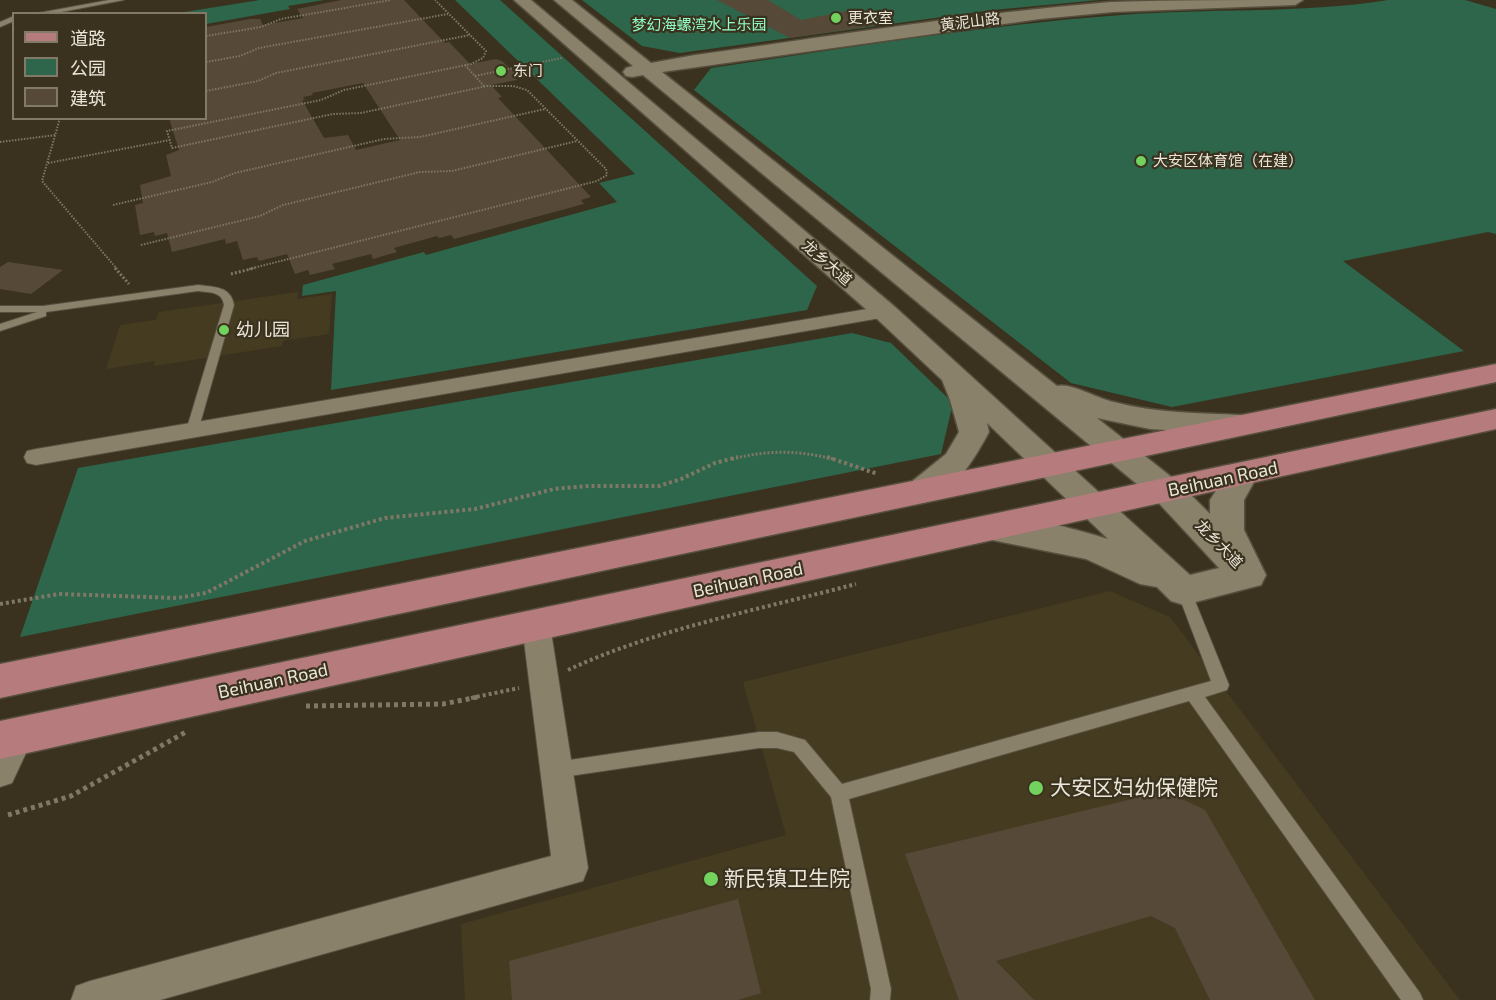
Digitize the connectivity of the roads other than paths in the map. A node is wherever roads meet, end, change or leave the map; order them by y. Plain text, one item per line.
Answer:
1 (121, 0) edge
2 (522, 0) edge
3 (562, 0) edge
4 (1295, 0) edge
5 (48, 12) edge
6 (647, 69) junction
7 (610, 77) junction
8 (88, 303) junction
9 (0, 309) edge
10 (885, 312) junction
11 (0, 328) edge
12 (948, 370) junction
13 (1496, 373) edge
14 (1028, 379) junction
15 (1496, 419) edge
16 (1244, 425) junction
17 (192, 431) junction
18 (1118, 451) junction
19 (36, 457) dead end
20 (1050, 465) junction
21 (1242, 475) junction
22 (921, 491) junction
23 (1167, 491) junction
24 (1095, 506) junction
25 (989, 528) junction
26 (1248, 575) junction
27 (1184, 591) junction
28 (536, 625) junction
29 (0, 681) edge
30 (1193, 693) junction
31 (9, 738) edge
32 (556, 770) junction
33 (0, 772) edge
34 (839, 793) junction
35 (90, 1000) edge
36 (880, 1000) edge
37 (1413, 1000) edge

1 - 5 lane
2 - 7 main road, 龙乡大道
3 - 6 main road, 龙乡大道
4 - 6 main road, 黄泥山路
6 - 7 main road, 黄泥山路
6 - 14 main road, 龙乡大道
7 - 10 main road, 龙乡大道
8 - 9 lane
8 - 11 lane
8 - 17 lane
10 - 12 main road, 龙乡大道
10 - 17 street
12 - 20 main road, 龙乡大道
12 - 22 main road
13 - 16 main road
14 - 16 main road
14 - 18 main road, 龙乡大道
15 - 21 main road, Beihuan Road
16 - 18 main road
17 - 19 street
18 - 20 main road
18 - 23 main road, 龙乡大道
20 - 22 main road
20 - 24 main road, 龙乡大道
21 - 23 main road, Beihuan Road
21 - 26 main road
22 - 29 main road
23 - 24 main road, Beihuan Road
23 - 26 main road, 龙乡大道
24 - 25 main road, Beihuan Road
24 - 27 main road, 龙乡大道
25 - 27 main road
25 - 28 main road, Beihuan Road
26 - 27 main road, 龙乡大道
27 - 30 lane
28 - 31 main road, Beihuan Road
28 - 32 street
30 - 34 lane
30 - 37 lane
31 - 33 street
32 - 34 lane
32 - 35 street
34 - 36 lane

